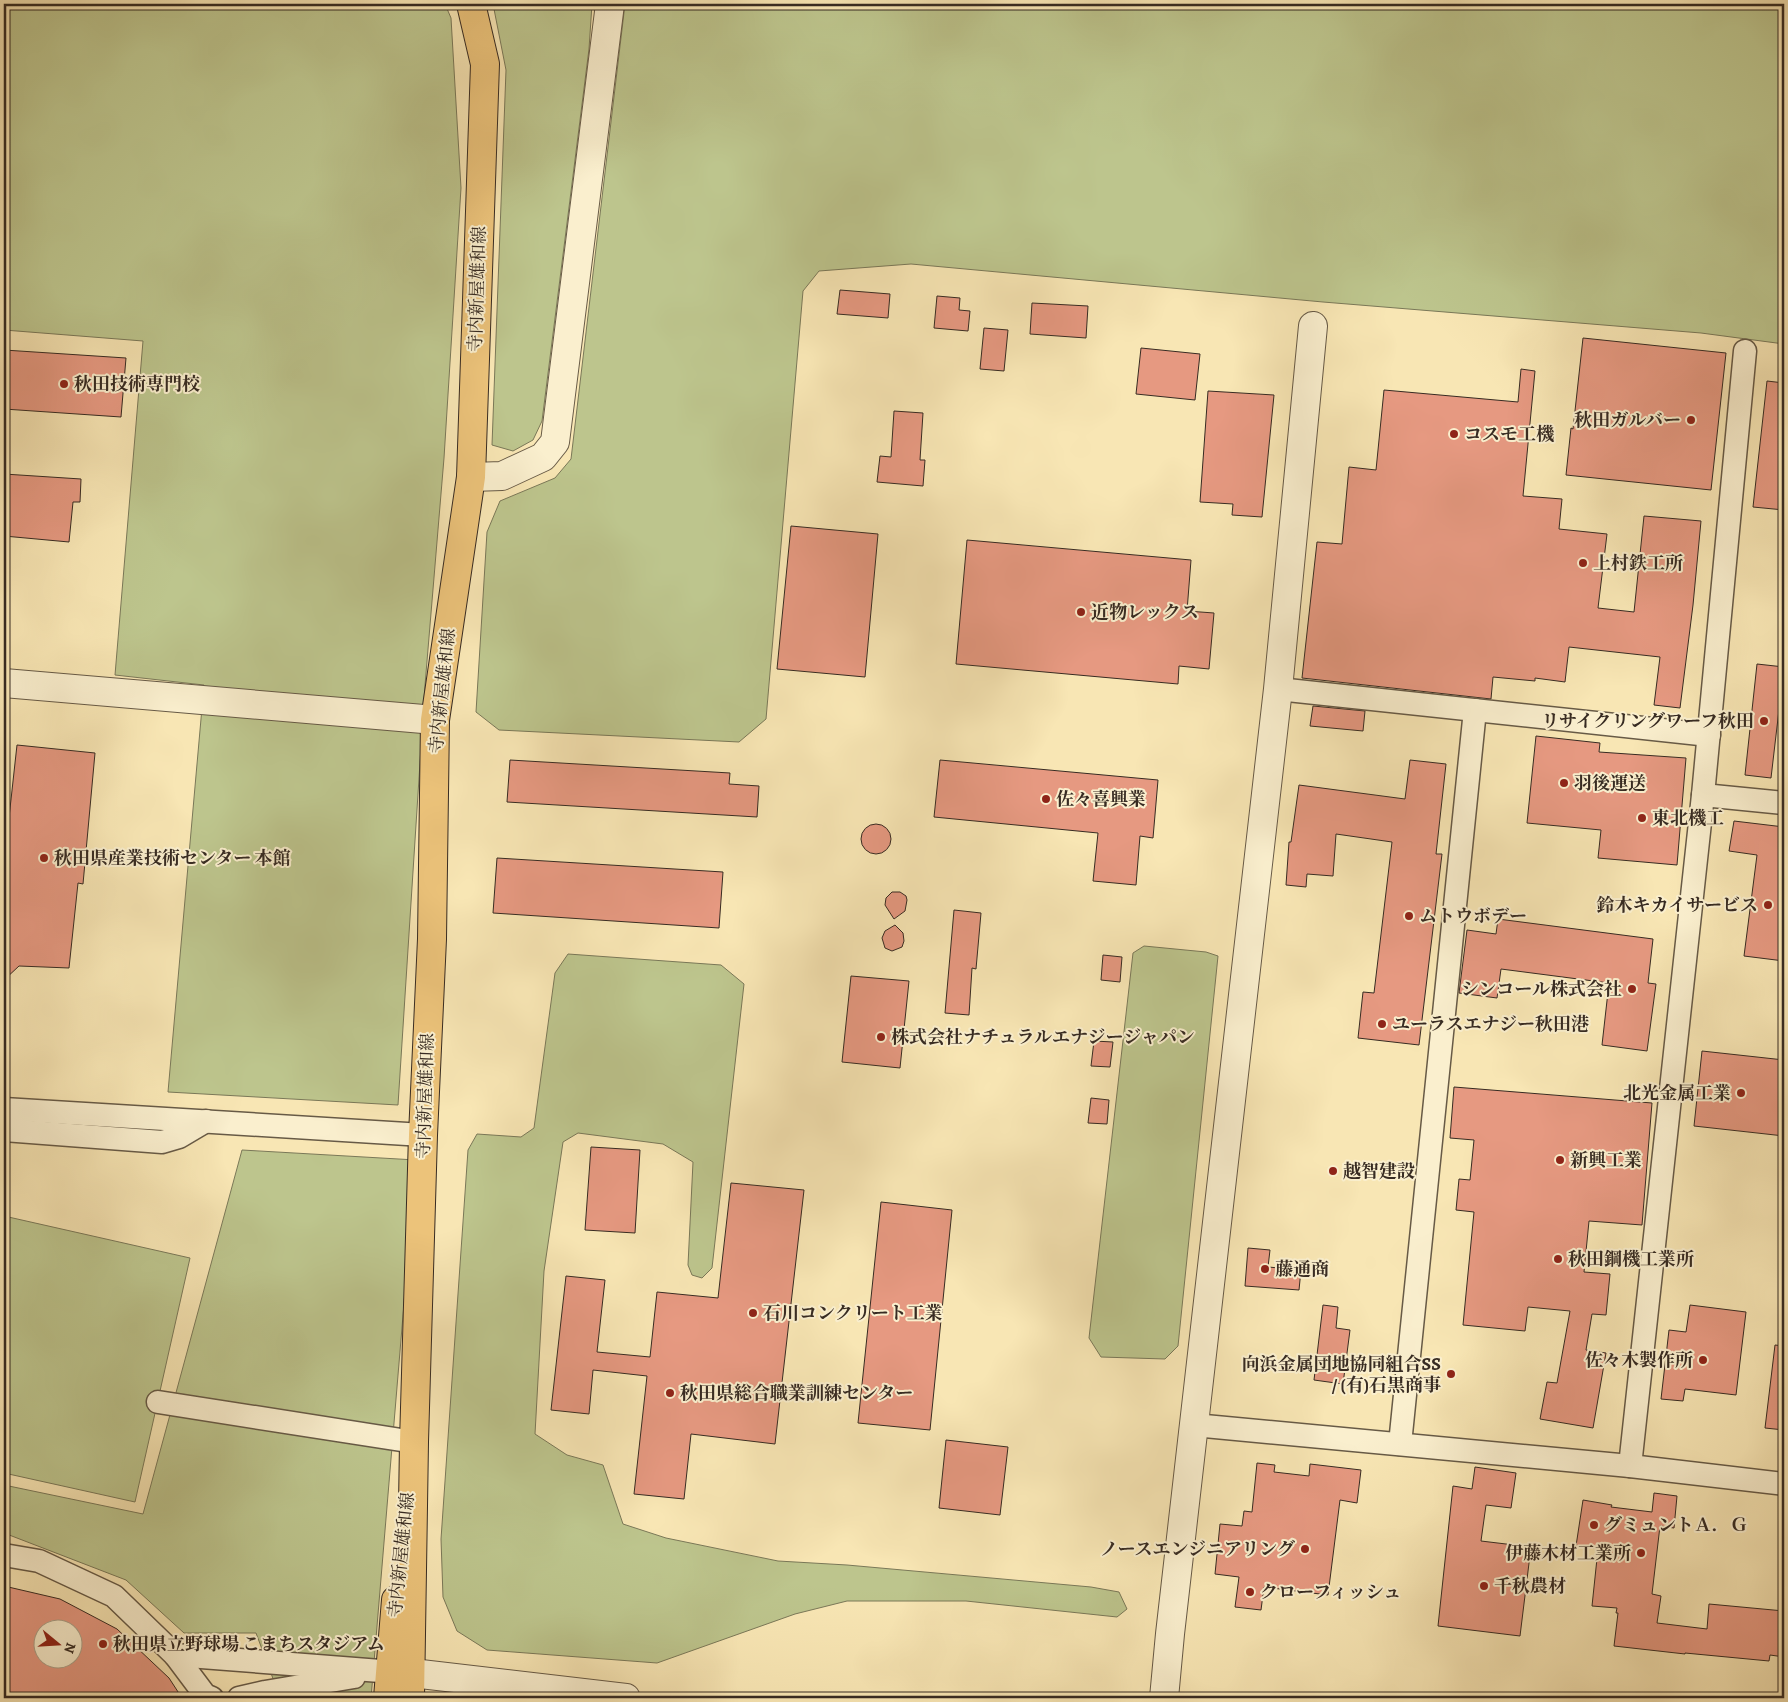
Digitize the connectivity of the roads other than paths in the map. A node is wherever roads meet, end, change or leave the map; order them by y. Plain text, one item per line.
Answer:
1 (471, 4) edge
2 (610, 4) edge
3 (1313, 326) dead end
4 (1744, 351) dead end
5 (471, 477) junction
6 (4, 683) edge
7 (1278, 689) junction
8 (1475, 710) junction
9 (435, 720) junction
10 (1709, 735) junction
11 (1703, 795) junction
12 (1784, 803) edge
13 (4, 1109) edge
14 (206, 1122) junction
15 (4, 1130) edge
16 (423, 1135) junction
17 (158, 1402) dead end
18 (1194, 1425) junction
19 (414, 1442) junction
20 (1400, 1444) junction
21 (1630, 1466) junction
22 (1784, 1484) edge
23 (4, 1555) edge
24 (175, 1655) junction
25 (404, 1681) edge
26 (212, 1698) edge
27 (239, 1698) edge
28 (388, 1698) edge
29 (626, 1698) edge
30 (1164, 1698) edge

1 - 5 main road, 寺内新屋雄和線
2 - 5 street
3 - 7 street
4 - 10 street
5 - 9 main road, 寺内新屋雄和線
6 - 9 street
7 - 8 street
7 - 18 street
8 - 10 street
8 - 20 street
9 - 16 main road, 寺内新屋雄和線
10 - 11 street
11 - 12 street
11 - 21 street
13 - 14 street
14 - 15 street
14 - 16 street
16 - 19 main road, 寺内新屋雄和線
17 - 19 street
18 - 20 street
18 - 30 street
19 - 25 main road, 寺内新屋雄和線
20 - 21 street
21 - 22 street
23 - 24 street
24 - 25 street
24 - 26 street
25 - 27 street
25 - 28 main road, 寺内新屋雄和線
25 - 29 street

